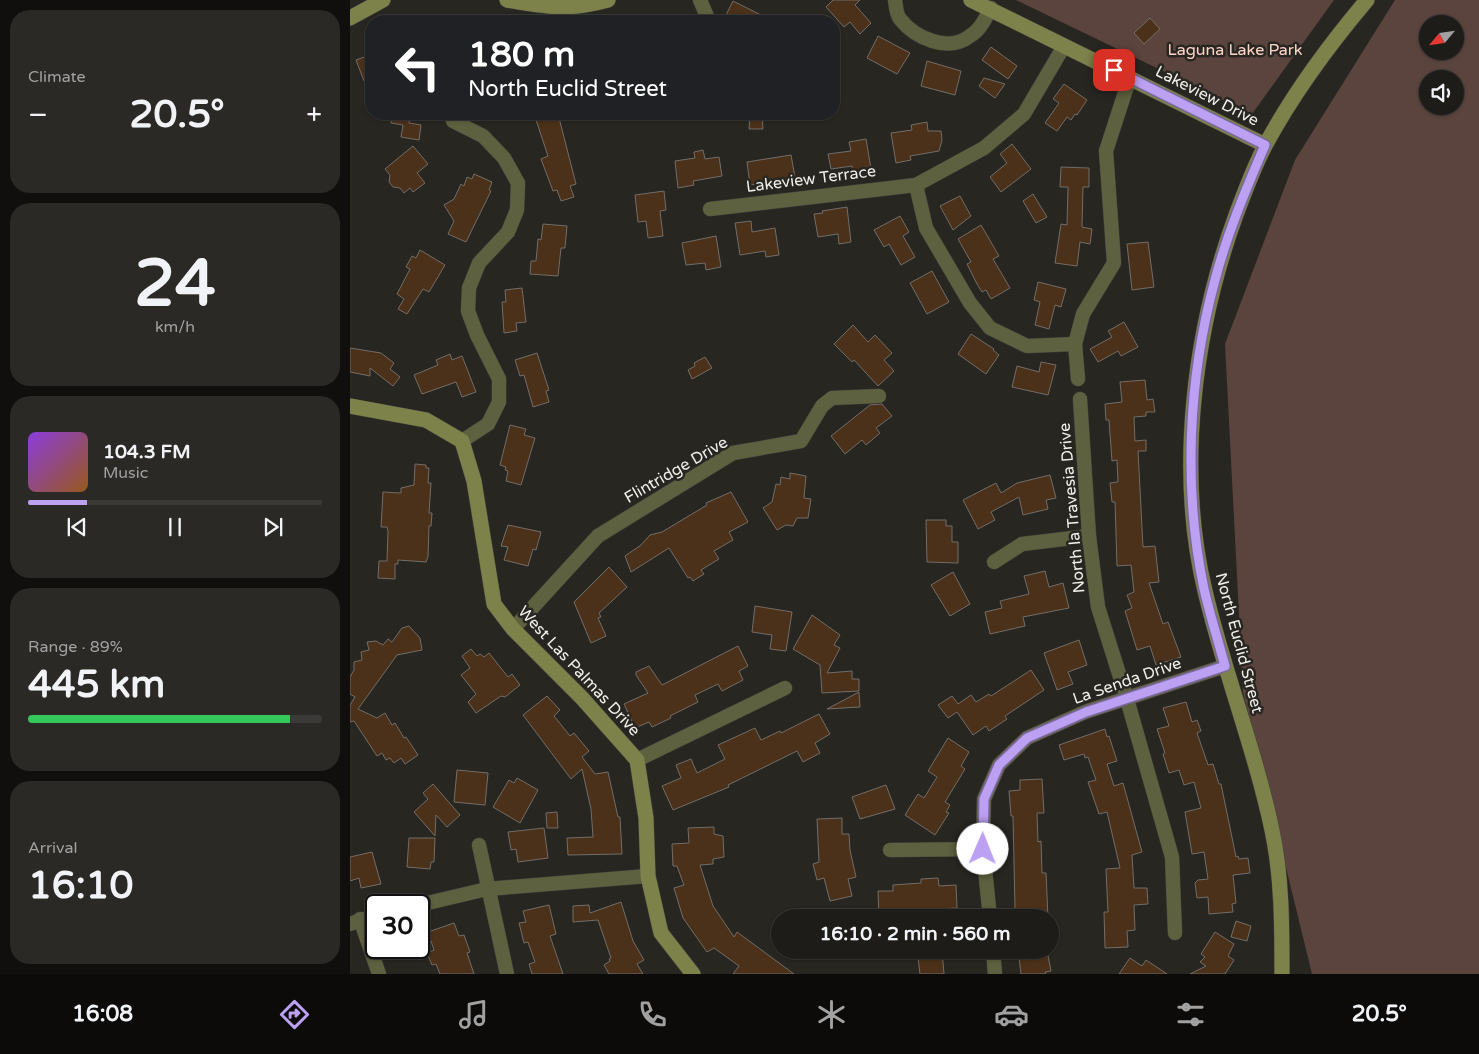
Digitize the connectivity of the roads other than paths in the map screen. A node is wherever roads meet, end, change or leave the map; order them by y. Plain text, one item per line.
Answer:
1 (384, 0) edge
2 (507, 0) edge
3 (608, 0) edge
4 (700, 0) edge
5 (895, 0) edge
6 (971, 0) edge
7 (1367, 0) edge
8 (990, 8) junction
9 (706, 15) edge
10 (350, 18) edge
11 (1064, 46) junction
12 (1130, 78) junction
13 (453, 121) dead end
14 (1265, 145) junction
15 (916, 185) junction
16 (710, 208) dead end
17 (1075, 344) junction
18 (1078, 379) dead end
19 (879, 396) dead end
20 (1080, 399) dead end
21 (350, 406) edge
22 (462, 441) junction
23 (1089, 536) junction
24 (994, 562) dead end
25 (513, 629) junction
26 (1225, 666) junction
27 (785, 688) dead end
28 (1127, 699) junction
29 (636, 760) junction
30 (479, 844) dead end
31 (983, 849) junction
32 (890, 850) dead end
33 (648, 876) junction
34 (487, 889) junction
35 (430, 902) edge
36 (989, 909) edge
37 (355, 922) edge
38 (1176, 933) dead end
39 (994, 959) edge
40 (379, 974) edge
41 (508, 974) edge
42 (693, 974) edge
43 (995, 974) edge
44 (1282, 974) edge

1 - 10 street
2 - 3 street
4 - 9 street
5 - 8 street
6 - 8 street, Lakeview Drive
7 - 14 street, North Euclid Street
8 - 11 street, Lakeview Drive
11 - 12 street, Lakeview Drive
11 - 15 street
12 - 14 street, Lakeview Drive
12 - 17 street
13 - 22 street
14 - 26 street, North Euclid Street
15 - 16 street, Lakeview Terrace
15 - 17 street
17 - 18 street
19 - 25 street, Flintridge Drive
20 - 23 street, North la Travesia Drive
21 - 22 street
22 - 25 street, West Las Palmas Drive
23 - 24 street
23 - 28 street, North la Travesia Drive
25 - 29 street, West Las Palmas Drive
26 - 28 street, La Senda Drive
26 - 44 street, North Euclid Street
27 - 29 street
28 - 31 street, La Senda Drive
28 - 38 street, North la Travesia Drive
29 - 33 street, West Las Palmas Drive
30 - 34 street
31 - 32 street
31 - 36 street, La Senda Drive
33 - 34 street
33 - 42 street, West Las Palmas Drive
34 - 35 street
34 - 41 street
37 - 40 street
39 - 43 street

